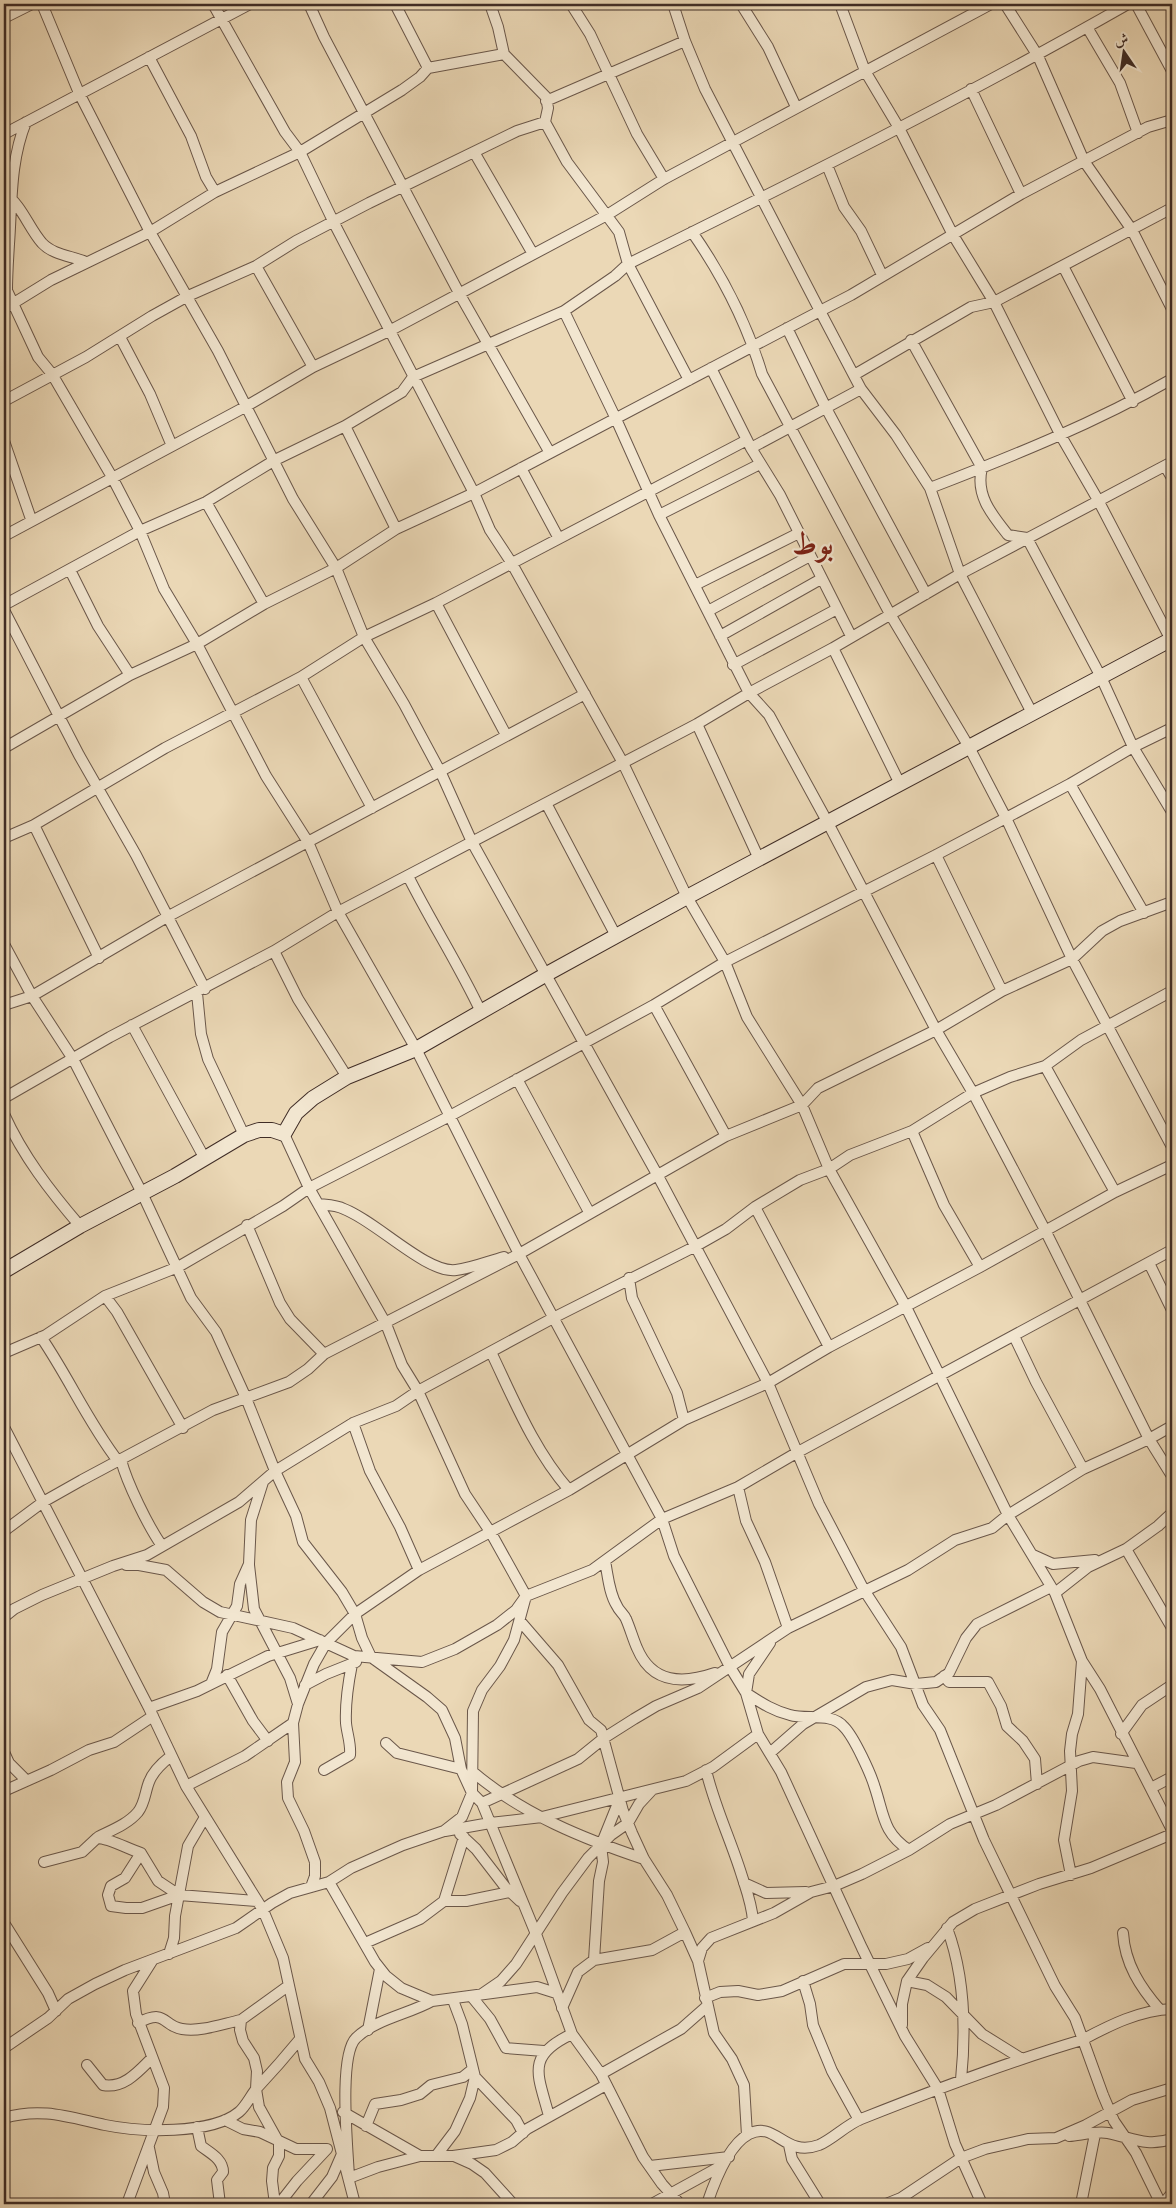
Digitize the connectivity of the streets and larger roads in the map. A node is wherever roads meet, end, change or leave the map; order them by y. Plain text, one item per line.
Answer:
1 (32, 4) edge
2 (42, 4) edge
3 (213, 4) edge
4 (250, 4) edge
5 (309, 4) edge
6 (395, 4) edge
7 (490, 4) edge
8 (571, 4) edge
9 (673, 4) edge
10 (741, 4) edge
11 (840, 4) edge
12 (991, 4) edge
13 (1005, 4) edge
14 (1128, 4) edge
15 (1136, 4) edge
16 (4, 18) edge
17 (220, 19) junction
18 (1088, 27) junction
19 (685, 41) junction
20 (504, 54) junction
21 (1038, 56) junction
22 (149, 57) junction
23 (428, 68) junction
24 (865, 71) junction
25 (1172, 71) edge
26 (609, 76) junction
27 (971, 90) junction
28 (79, 93) junction
29 (546, 101) junction
30 (796, 107) junction
31 (366, 113) junction
32 (1172, 120) edge
33 (26, 122) junction
34 (545, 122) junction
35 (899, 128) junction
36 (1138, 133) junction
37 (4, 134) edge
38 (732, 142) junction
39 (300, 152) junction
40 (474, 152) junction
41 (1084, 161) junction
42 (827, 165) junction
43 (664, 179) junction
44 (404, 186) junction
45 (215, 192) junction
46 (1020, 194) junction
47 (8, 196) edge
48 (762, 198) junction
49 (1172, 208) edge
50 (607, 215) junction
51 (334, 223) junction
52 (1132, 230) junction
53 (150, 232) junction
54 (692, 232) junction
55 (953, 235) junction
56 (533, 254) junction
57 (86, 262) junction
58 (628, 264) junction
59 (256, 266) junction
60 (1063, 266) junction
61 (882, 275) junction
62 (6, 288) edge
63 (459, 293) junction
64 (188, 296) junction
65 (994, 302) junction
66 (15, 304) junction
67 (4, 309) edge
68 (1172, 309) edge
69 (564, 311) junction
70 (820, 311) junction
71 (788, 328) junction
72 (391, 330) junction
73 (120, 337) junction
74 (912, 340) junction
75 (489, 343) junction
76 (754, 346) junction
77 (313, 368) junction
78 (711, 368) junction
79 (52, 374) junction
80 (854, 375) junction
81 (413, 377) junction
82 (1172, 379) edge
83 (689, 380) junction
84 (861, 389) junction
85 (4, 401) edge
86 (1133, 402) junction
87 (245, 406) junction
88 (826, 408) junction
89 (616, 419) junction
90 (345, 426) junction
91 (790, 426) junction
92 (1061, 436) junction
93 (4, 441) edge
94 (749, 444) junction
95 (172, 446) junction
96 (550, 452) junction
97 (275, 460) junction
98 (760, 464) junction
99 (1169, 464) edge
100 (521, 468) junction
101 (982, 468) junction
102 (112, 477) junction
103 (1172, 478) edge
104 (930, 488) junction
105 (648, 491) junction
106 (474, 493) junction
107 (1098, 500) junction
108 (206, 502) junction
109 (659, 515) junction
110 (31, 520) junction
111 (396, 529) junction
112 (140, 531) junction
113 (799, 533) junction
114 (4, 536) edge
115 (558, 537) junction
116 (1027, 538) junction
117 (810, 556) junction
118 (511, 562) junction
119 (336, 568) junction
120 (70, 570) junction
121 (960, 574) junction
122 (821, 579) junction
123 (695, 584) junction
124 (926, 594) junction
125 (436, 603) junction
126 (4, 604) edge
127 (264, 604) junction
128 (837, 609) junction
129 (4, 610) edge
130 (708, 611) junction
131 (890, 614) junction
132 (720, 636) junction
133 (851, 636) junction
134 (364, 637) junction
135 (1172, 640) edge
136 (197, 644) junction
137 (833, 648) junction
138 (733, 664) junction
139 (130, 675) junction
140 (301, 677) junction
141 (1101, 677) junction
142 (749, 692) junction
143 (585, 694) junction
144 (232, 713) junction
145 (1032, 713) junction
146 (60, 716) junction
147 (697, 724) junction
148 (1172, 728) edge
149 (506, 734) junction
150 (969, 747) junction
151 (1133, 747) junction
152 (4, 748) edge
153 (622, 763) junction
154 (441, 773) junction
155 (900, 784) junction
156 (1070, 784) junction
157 (98, 787) junction
158 (546, 803) junction
159 (372, 808) junction
160 (1172, 812) edge
161 (1006, 818) junction
162 (828, 822) junction
163 (34, 825) junction
164 (4, 838) edge
165 (308, 842) junction
166 (472, 842) junction
167 (936, 855) junction
168 (759, 859) junction
169 (408, 876) junction
170 (864, 892) junction
171 (687, 897) junction
172 (1172, 902) edge
173 (338, 912) junction
174 (1144, 913) junction
175 (167, 917) junction
176 (616, 936) junction
177 (4, 944) edge
178 (274, 951) junction
179 (100, 958) junction
180 (1072, 959) junction
181 (725, 962) junction
182 (544, 975) junction
183 (201, 991) junction
184 (1002, 991) junction
185 (1172, 991) edge
186 (32, 996) junction
187 (654, 1005) junction
188 (4, 1006) edge
189 (481, 1012) junction
190 (132, 1025) junction
191 (1109, 1025) junction
192 (936, 1030) junction
193 (584, 1042) junction
194 (416, 1050) junction
195 (73, 1059) junction
196 (1045, 1066) junction
197 (347, 1077) junction
198 (517, 1079) junction
199 (973, 1093) junction
200 (4, 1098) edge
201 (802, 1104) junction
202 (4, 1114) edge
203 (448, 1118) junction
204 (912, 1130) junction
205 (284, 1134) junction
206 (244, 1135) junction
207 (726, 1136) junction
208 (1172, 1147) edge
209 (205, 1159) junction
210 (1172, 1165) edge
211 (829, 1169) junction
212 (658, 1176) junction
213 (309, 1188) junction
214 (1115, 1192) junction
215 (142, 1193) junction
216 (318, 1204) junction
217 (755, 1207) junction
218 (589, 1212) junction
219 (80, 1226) junction
220 (247, 1226) junction
221 (1044, 1230) junction
222 (696, 1246) junction
223 (1172, 1250) edge
224 (519, 1254) junction
225 (1149, 1263) junction
226 (5, 1267) edge
227 (178, 1267) junction
228 (980, 1267) junction
229 (629, 1278) junction
230 (105, 1296) junction
231 (1080, 1301) junction
232 (906, 1306) junction
233 (1172, 1310) edge
234 (554, 1317) junction
235 (386, 1324) junction
236 (1014, 1336) junction
237 (41, 1338) junction
238 (829, 1347) junction
239 (492, 1352) junction
240 (4, 1353) edge
241 (324, 1354) junction
242 (939, 1376) junction
243 (768, 1382) junction
244 (418, 1391) junction
245 (246, 1398) junction
246 (684, 1420) junction
247 (353, 1423) junction
248 (1172, 1426) edge
249 (4, 1427) edge
250 (182, 1428) junction
251 (1150, 1439) junction
252 (798, 1452) junction
253 (627, 1456) junction
254 (120, 1460) junction
255 (1083, 1469) junction
256 (274, 1471) junction
257 (1172, 1476) edge
258 (264, 1481) junction
259 (738, 1487) junction
260 (570, 1490) junction
261 (43, 1502) junction
262 (1172, 1513) edge
263 (1008, 1514) junction
264 (662, 1519) junction
265 (4, 1531) edge
266 (491, 1533) junction
267 (162, 1546) junction
268 (1126, 1549) junction
269 (1033, 1555) junction
270 (1108, 1558) junction
271 (606, 1562) junction
272 (249, 1564) junction
273 (113, 1566) junction
274 (419, 1570) junction
275 (83, 1580) junction
276 (864, 1590) junction
277 (1053, 1590) junction
278 (526, 1596) junction
279 (355, 1614) junction
280 (233, 1615) junction
281 (4, 1617) edge
282 (258, 1619) junction
283 (520, 1621) junction
284 (788, 1628) junction
285 (1172, 1628) edge
286 (774, 1637) junction
287 (323, 1641) junction
288 (277, 1653) junction
289 (371, 1657) junction
290 (1082, 1661) junction
291 (352, 1664) junction
292 (730, 1667) junction
293 (227, 1675) junction
294 (944, 1676) junction
295 (211, 1684) junction
296 (916, 1684) junction
297 (1172, 1685) edge
298 (305, 1686) junction
299 (746, 1693) junction
300 (298, 1704) junction
301 (151, 1712) junction
302 (814, 1718) junction
303 (293, 1723) junction
304 (758, 1734) junction
305 (1121, 1734) junction
306 (604, 1738) junction
307 (268, 1742) junction
308 (386, 1743) dead end
309 (4, 1752) edge
310 (771, 1752) junction
311 (171, 1756) junction
312 (1136, 1763) junction
313 (1070, 1766) junction
314 (461, 1769) junction
315 (324, 1770) dead end
316 (706, 1770) junction
317 (473, 1772) junction
318 (1172, 1777) edge
319 (26, 1780) junction
320 (1037, 1784) junction
321 (186, 1786) junction
322 (1150, 1788) junction
323 (652, 1789) junction
324 (4, 1791) edge
325 (472, 1793) junction
326 (501, 1793) junction
327 (620, 1798) junction
328 (482, 1802) junction
329 (974, 1815) junction
330 (205, 1817) junction
331 (542, 1817) junction
332 (490, 1823) junction
333 (628, 1823) junction
334 (444, 1831) junction
335 (1172, 1832) edge
336 (464, 1837) junction
337 (97, 1838) junction
338 (601, 1844) junction
339 (909, 1850) junction
340 (141, 1853) junction
341 (644, 1859) junction
342 (44, 1862) dead end
343 (1071, 1875) junction
344 (329, 1882) junction
345 (744, 1883) junction
346 (834, 1886) junction
347 (311, 1887) junction
348 (510, 1892) junction
349 (811, 1892) junction
350 (179, 1895) junction
351 (1011, 1896) junction
352 (444, 1902) junction
353 (260, 1905) junction
354 (524, 1905) junction
355 (753, 1921) junction
356 (4, 1923) edge
357 (947, 1928) junction
358 (685, 1932) junction
359 (1123, 1933) dead end
360 (536, 1934) junction
361 (364, 1943) junction
362 (932, 1946) junction
363 (169, 1954) junction
364 (152, 1960) junction
365 (594, 1960) junction
366 (698, 1961) junction
367 (870, 1964) junction
368 (380, 1969) junction
369 (803, 1981) junction
370 (907, 1981) junction
371 (288, 1986) junction
372 (556, 1993) junction
373 (476, 1996) junction
374 (454, 2000) junction
375 (432, 2001) junction
376 (706, 2002) junction
377 (562, 2008) junction
378 (1172, 2009) edge
379 (1160, 2010) junction
380 (56, 2011) junction
381 (963, 2012) junction
382 (240, 2020) junction
383 (138, 2023) junction
384 (902, 2028) junction
385 (368, 2030) junction
386 (572, 2034) junction
387 (300, 2039) junction
388 (1082, 2040) junction
389 (4, 2048) edge
390 (544, 2051) junction
391 (152, 2058) junction
392 (1022, 2059) junction
393 (88, 2065) dead end
394 (474, 2073) junction
395 (601, 2074) junction
396 (961, 2080) junction
397 (606, 2085) junction
398 (1172, 2088) edge
399 (256, 2089) junction
400 (938, 2089) junction
401 (324, 2094) junction
402 (1110, 2112) junction
403 (346, 2115) junction
404 (549, 2116) junction
405 (4, 2118) edge
406 (225, 2120) junction
407 (859, 2120) junction
408 (366, 2126) junction
409 (198, 2127) junction
410 (156, 2129) junction
411 (523, 2133) junction
412 (1095, 2134) junction
413 (747, 2135) junction
414 (1056, 2138) junction
415 (1126, 2138) junction
416 (337, 2139) junction
417 (1172, 2139) edge
418 (280, 2143) junction
419 (789, 2145) junction
420 (149, 2147) junction
421 (327, 2149) junction
422 (342, 2154) junction
423 (420, 2156) junction
424 (436, 2156) junction
425 (453, 2156) junction
426 (961, 2158) junction
427 (726, 2161) junction
428 (650, 2166) junction
429 (349, 2178) junction
430 (163, 2193) junction
431 (1172, 2193) edge
432 (671, 2195) junction
433 (127, 2204) edge
434 (165, 2204) edge
435 (170, 2204) edge
436 (220, 2204) edge
437 (275, 2204) edge
438 (279, 2204) edge
439 (311, 2204) edge
440 (355, 2204) edge
441 (513, 2204) edge
442 (652, 2204) edge
443 (680, 2204) edge
444 (707, 2204) edge
445 (820, 2204) edge
446 (886, 2204) edge
447 (982, 2204) edge
448 (1081, 2204) edge
449 (1162, 2204) edge

1 - 16 street
2 - 28 street
3 - 17 street
4 - 17 street
5 - 31 street
6 - 23 street
7 - 20 street
8 - 26 street
9 - 19 street
10 - 30 street
11 - 24 street
12 - 24 street
13 - 21 street
14 - 18 street
15 - 25 street
17 - 22 street
17 - 39 street
18 - 21 street
18 - 36 street
19 - 26 street
19 - 38 street
20 - 23 street
20 - 29 street
21 - 27 street
21 - 41 street
22 - 28 street
22 - 45 street
23 - 31 street
24 - 30 street
24 - 35 street
26 - 29 street
26 - 43 street
27 - 35 street
27 - 46 street
28 - 33 street
28 - 53 street
29 - 34 street
30 - 38 street
31 - 39 street
31 - 44 street
32 - 36 street
33 - 37 street
33 - 47 street
34 - 40 street
34 - 50 street
35 - 42 street
35 - 55 street
36 - 41 street
38 - 43 street
38 - 48 street
39 - 45 street
39 - 51 street
40 - 44 street
40 - 56 street
41 - 46 street
41 - 52 street
42 - 48 street
42 - 61 street
43 - 50 street
44 - 51 street
44 - 63 street
45 - 53 street
46 - 55 street
47 - 57 street
47 - 62 street
48 - 54 street
48 - 70 street
49 - 52 street
50 - 56 street
50 - 58 street
51 - 59 street
51 - 72 street
52 - 60 street
52 - 68 street
53 - 57 street
53 - 64 street
54 - 58 street
54 - 76 street
55 - 61 street
55 - 65 street
56 - 63 street
57 - 66 street
58 - 69 street
58 - 83 street
59 - 64 street
59 - 77 street
60 - 65 street
60 - 86 street
61 - 70 street
62 - 66 street
63 - 72 street
63 - 75 street
64 - 73 street
64 - 87 street
65 - 74 street
65 - 92 street
66 - 67 street
66 - 79 street
69 - 75 street
69 - 89 street
70 - 71 street
70 - 80 street
71 - 76 street
71 - 88 street
72 - 77 street
72 - 81 street
73 - 79 street
73 - 95 street
74 - 80 street
74 - 101 street
75 - 81 street
75 - 96 street
76 - 78 street
76 - 91 street
77 - 87 street
78 - 83 street
78 - 94 street
79 - 85 street
79 - 102 street
80 - 84 street
81 - 90 street
81 - 106 street
82 - 86 street
83 - 89 street
84 - 88 street
84 - 104 street
86 - 92 street
87 - 95 street
87 - 97 street
88 - 91 street
88 - 124 street
89 - 96 street
89 - 105 street
90 - 97 street
90 - 111 street
91 - 94 street
91 - 131 street
92 - 101 street
92 - 107 street
93 - 110 street
94 - 98 street
94 - 105 street
95 - 102 street
96 - 100 street
97 - 108 street
97 - 119 street
98 - 109 street
98 - 113 street
99 - 103 street
99 - 107 street
100 - 106 street
100 - 115 street
101 - 104 street
101 - 116 street
102 - 110 street
102 - 112 street
104 - 121 street
105 - 109 street
105 - 115 street
106 - 111 street
106 - 118 street
107 - 116 street
107 - 135 street
108 - 112 street
108 - 127 street
109 - 123 street
110 - 114 street
111 - 119 street
112 - 120 street
112 - 136 street
113 - 117 street
113 - 123 street
115 - 118 street
116 - 121 street
116 - 141 street
117 - 122 street
117 - 130 street
118 - 125 street
118 - 143 street
119 - 127 street
119 - 134 street
120 - 126 street
120 - 139 street
121 - 124 street
121 - 145 street
122 - 128 street
122 - 132 street
123 - 130 street
124 - 131 street
125 - 134 street
125 - 149 street
127 - 136 street
128 - 133 street
128 - 138 street
129 - 146 street
130 - 132 street
131 - 133 street
131 - 150 street
132 - 138 street
133 - 137 street
134 - 140 street
134 - 154 street
135 - 141 street
136 - 139 street
136 - 144 street
137 - 142 street
137 - 155 street
138 - 142 street
139 - 146 street
140 - 144 street
140 - 159 street
141 - 145 street
141 - 151 street
142 - 147 street
142 - 162 street
143 - 149 street
143 - 153 street
144 - 157 street
144 - 165 street
145 - 150 street
146 - 152 street
146 - 157 street
147 - 153 street
147 - 168 street
148 - 151 street
149 - 154 street
150 - 155 street
150 - 161 street
151 - 156 street
151 - 160 street
153 - 158 street
153 - 171 street
154 - 159 street
154 - 166 street
155 - 162 street
156 - 161 street
156 - 174 street
157 - 163 street
157 - 175 street
158 - 166 street
158 - 176 street
159 - 165 street
161 - 167 street
161 - 180 street
162 - 168 street
162 - 170 street
163 - 164 street
163 - 179 street
165 - 173 street
165 - 175 street
166 - 169 street
166 - 182 street
167 - 170 street
167 - 184 street
168 - 171 street
169 - 173 street
169 - 189 street
170 - 181 street
170 - 192 street
171 - 176 street
171 - 181 street
172 - 174 street
173 - 178 street
173 - 194 street
174 - 180 street
175 - 179 street
175 - 183 street
176 - 182 street
177 - 186 street
178 - 183 street
178 - 197 street
179 - 186 street
180 - 184 street
180 - 191 street
181 - 187 street
181 - 201 street
182 - 189 street
182 - 193 street
183 - 190 street
183 - 206 street
184 - 192 street
185 - 191 street
186 - 188 street
186 - 195 street
187 - 193 street
187 - 207 street
189 - 194 street
190 - 195 street
190 - 209 street
191 - 196 street
191 - 208 street
192 - 199 street
192 - 201 street
193 - 198 street
193 - 212 street
194 - 197 street
194 - 203 street
195 - 200 street
195 - 215 street
196 - 199 street
196 - 214 street
197 - 205 street
198 - 203 street
198 - 218 street
199 - 204 street
199 - 221 street
201 - 207 street
201 - 211 street
202 - 219 street
203 - 213 street
203 - 224 street
204 - 211 street
204 - 228 street
205 - 206 street
205 - 213 street
206 - 209 street
207 - 212 street
209 - 215 street
210 - 214 street
211 - 217 street
211 - 232 street
212 - 218 street
212 - 222 street
213 - 216 street
213 - 220 street
214 - 221 street
215 - 219 street
215 - 227 street
216 - 224 street
216 - 235 street
217 - 222 street
217 - 238 street
218 - 224 street
219 - 226 street
220 - 227 street
220 - 241 street
221 - 228 street
221 - 231 street
222 - 229 street
222 - 243 street
223 - 225 street
224 - 234 street
224 - 235 street
225 - 231 street
225 - 233 street
227 - 230 street
227 - 245 street
228 - 232 street
229 - 234 street
229 - 246 street
230 - 237 street
230 - 250 street
231 - 236 street
231 - 251 street
232 - 238 street
232 - 242 street
234 - 239 street
234 - 253 street
235 - 241 street
235 - 244 street
236 - 242 street
236 - 255 street
237 - 240 street
237 - 254 street
238 - 243 street
239 - 244 street
239 - 260 street
241 - 245 street
242 - 252 street
242 - 263 street
243 - 246 street
243 - 252 street
244 - 247 street
244 - 266 street
245 - 250 street
245 - 256 street
246 - 253 street
247 - 256 street
247 - 274 street
248 - 251 street
249 - 261 street
250 - 254 street
251 - 255 street
251 - 257 street
252 - 259 street
252 - 276 street
253 - 260 street
253 - 264 street
254 - 261 street
254 - 267 street
255 - 263 street
256 - 258 street
256 - 279 street
258 - 267 street
258 - 272 street
259 - 264 street
259 - 284 street
260 - 266 street
261 - 265 street
261 - 275 street
262 - 268 street
263 - 269 street
263 - 276 street
264 - 271 street
264 - 292 street
266 - 274 street
266 - 278 street
267 - 273 street
268 - 270 street
268 - 285 street
269 - 270 street
269 - 277 street
270 - 277 street
271 - 278 street
271 - 292 street
272 - 280 street
272 - 282 street
273 - 275 street
273 - 280 street
274 - 279 street
275 - 281 street
275 - 301 street
276 - 284 street
276 - 296 street
277 - 290 street
277 - 294 street
278 - 283 street
278 - 289 street
279 - 287 street
279 - 289 street
280 - 282 street
280 - 295 street
282 - 287 street
282 - 288 street
283 - 306 street
283 - 317 street
284 - 286 street
286 - 292 street
286 - 299 street
287 - 288 street
287 - 289 street
287 - 298 street
288 - 293 street
288 - 300 street
289 - 291 street
289 - 314 street
290 - 305 street
290 - 313 street
291 - 298 street
291 - 315 street
292 - 299 street
292 - 306 street
293 - 295 street
293 - 307 street
294 - 296 street
294 - 320 street
295 - 301 street
296 - 302 street
296 - 329 street
297 - 305 street
298 - 300 street
299 - 302 street
299 - 304 street
300 - 303 street
301 - 311 street
301 - 319 street
302 - 310 street
302 - 339 street
303 - 307 street
303 - 347 street
304 - 310 street
304 - 316 street
305 - 312 street
306 - 326 street
306 - 327 street
307 - 321 street
308 - 314 street
309 - 319 street
310 - 346 street
311 - 321 street
311 - 337 street
312 - 313 street
312 - 322 street
313 - 320 street
313 - 343 street
314 - 325 street
316 - 323 street
316 - 345 street
317 - 325 street
317 - 326 street
318 - 322 street
319 - 324 street
320 - 329 street
321 - 330 street
322 - 335 street
323 - 327 street
323 - 333 street
325 - 328 street
325 - 334 street
326 - 328 street
326 - 331 street
327 - 331 street
327 - 333 street
327 - 338 street
328 - 332 street
329 - 339 street
329 - 351 street
330 - 350 street
330 - 353 street
331 - 332 street
331 - 338 street
332 - 334 street
332 - 354 street
333 - 338 street
333 - 341 street
334 - 336 street
334 - 344 street
335 - 343 street
336 - 348 street
336 - 352 street
337 - 340 street
337 - 342 street
338 - 341 street
338 - 360 street
338 - 365 street
339 - 346 street
340 - 350 street
340 - 350 street
341 - 358 street
343 - 351 street
344 - 347 street
344 - 361 street
345 - 349 street
345 - 355 street
346 - 349 street
346 - 367 street
347 - 353 street
348 - 352 street
348 - 354 street
349 - 355 street
350 - 353 street
350 - 363 street
351 - 357 street
351 - 388 street
352 - 361 street
353 - 363 street
353 - 371 street
354 - 360 street
355 - 366 street
356 - 380 street
357 - 362 street
357 - 381 street
358 - 365 street
358 - 366 street
359 - 379 street
360 - 372 street
360 - 373 street
361 - 368 street
362 - 367 street
362 - 370 street
363 - 364 street
364 - 380 street
364 - 383 street
365 - 377 street
366 - 376 street
367 - 369 street
367 - 384 street
368 - 375 street
368 - 385 street
369 - 376 street
369 - 407 street
370 - 381 street
370 - 384 street
371 - 382 street
371 - 387 street
372 - 373 street
372 - 377 street
373 - 374 street
373 - 390 street
374 - 375 street
374 - 394 street
375 - 385 street
376 - 395 street
376 - 413 street
377 - 386 street
378 - 379 street
379 - 388 street
380 - 389 street
381 - 392 street
381 - 396 street
382 - 383 street
382 - 399 street
383 - 391 street
384 - 400 street
385 - 403 street
386 - 390 street
386 - 395 street
387 - 399 street
387 - 401 street
388 - 392 street
388 - 402 street
390 - 404 street
391 - 393 street
391 - 410 street
392 - 396 street
394 - 408 street
394 - 411 street
394 - 424 street
395 - 397 street
396 - 400 street
397 - 404 street
397 - 428 street
398 - 402 street
399 - 406 street
399 - 418 street
400 - 407 street
400 - 426 street
401 - 403 street
401 - 416 street
402 - 414 street
402 - 415 street
403 - 408 street
403 - 429 street
404 - 411 street
405 - 410 street
406 - 409 street
406 - 418 street
407 - 419 street
408 - 423 street
409 - 410 street
409 - 436 street
410 - 420 street
411 - 425 street
412 - 414 street
412 - 415 street
412 - 448 street
413 - 419 street
413 - 427 street
414 - 426 street
415 - 417 street
415 - 449 street
416 - 421 street
416 - 422 street
418 - 421 street
418 - 437 street
419 - 445 street
420 - 430 street
420 - 433 street
421 - 438 street
422 - 429 street
422 - 439 street
423 - 424 street
423 - 429 street
424 - 425 street
425 - 441 street
426 - 446 street
426 - 447 street
427 - 428 street
427 - 432 street
427 - 444 street
428 - 432 street
429 - 440 street
430 - 434 street
430 - 435 street
431 - 449 street
432 - 442 street
432 - 443 street

